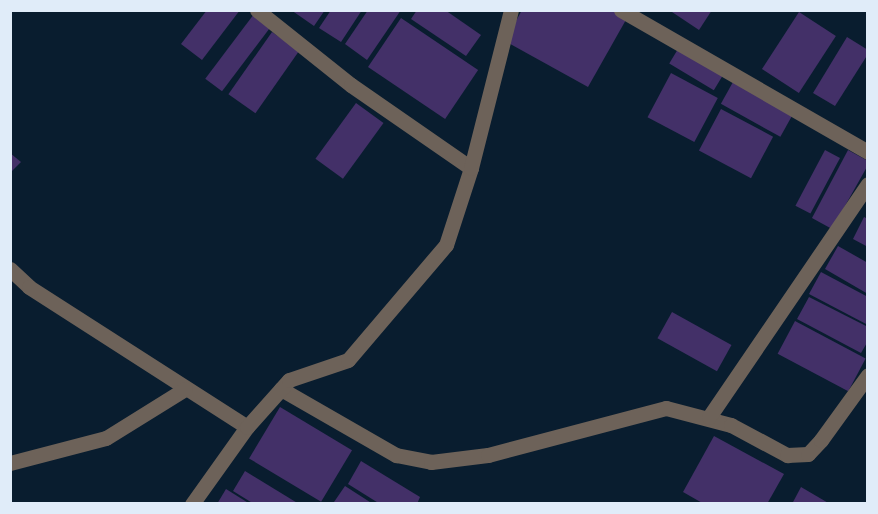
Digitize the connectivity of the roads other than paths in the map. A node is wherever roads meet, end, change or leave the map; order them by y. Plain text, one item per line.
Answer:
1 (257, 10) edge
2 (511, 10) edge
3 (621, 10) edge
4 (867, 152) edge
5 (471, 168) junction
6 (867, 184) edge
7 (10, 269) edge
8 (867, 375) edge
9 (185, 389) junction
10 (281, 389) junction
11 (709, 417) junction
12 (247, 427) junction
13 (10, 463) edge
14 (192, 504) edge

1 - 5 street
2 - 5 street
3 - 4 street
5 - 10 street
6 - 11 street
7 - 9 street
8 - 11 street
9 - 12 street
9 - 13 street
10 - 11 street
10 - 12 street
12 - 14 street

